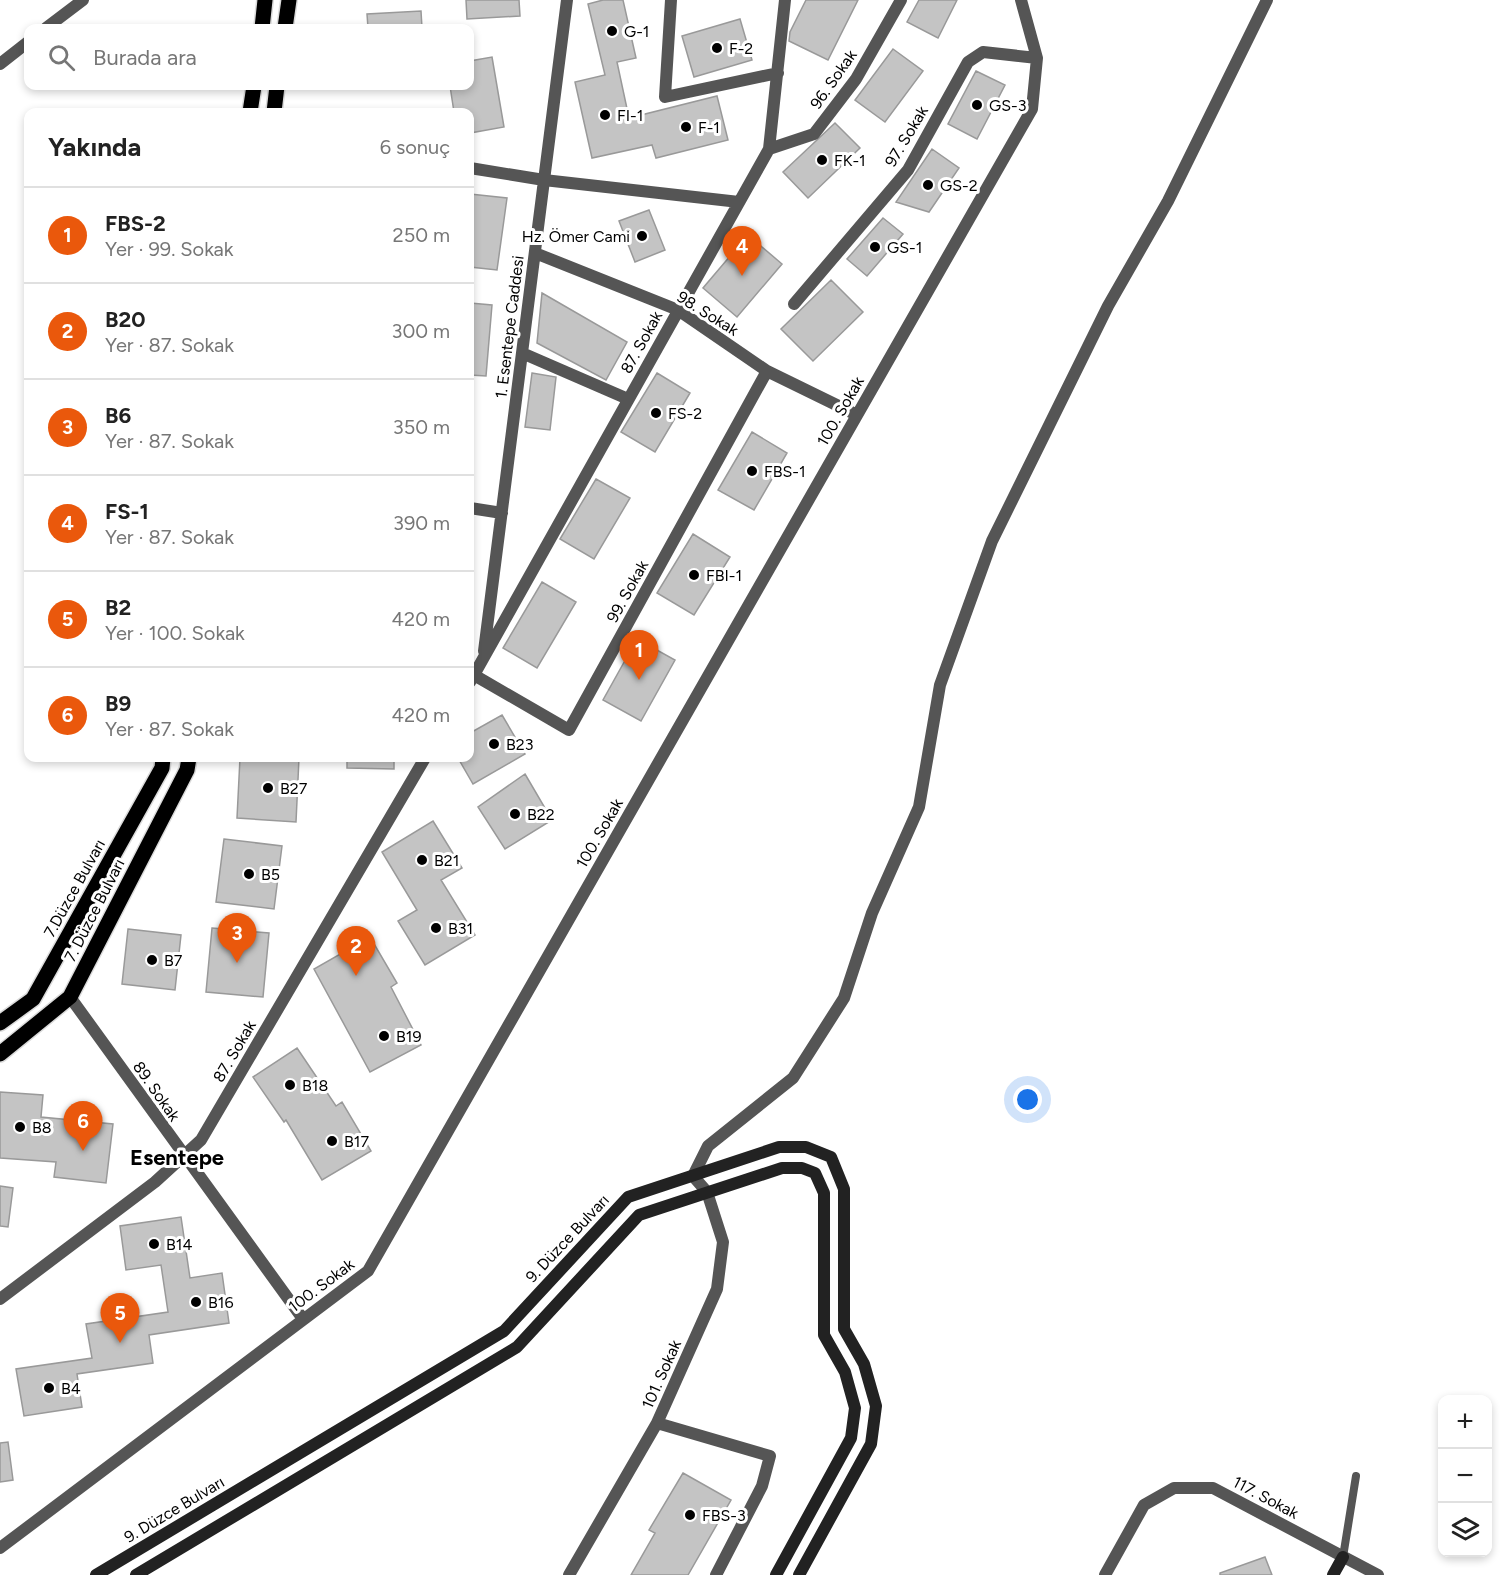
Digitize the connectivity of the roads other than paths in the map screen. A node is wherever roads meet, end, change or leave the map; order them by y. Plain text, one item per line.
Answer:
1 (83, 0) edge
2 (266, 0) edge
3 (288, 0) edge
4 (567, 0) edge
5 (671, 0) edge
6 (785, 0) edge
7 (901, 0) edge
8 (1021, 0) edge
9 (1267, 0) edge
10 (51, 24) edge
11 (263, 24) edge
12 (285, 24) edge
13 (24, 45) edge
14 (1037, 58) junction
15 (0, 64) edge
16 (778, 72) junction
17 (253, 90) edge
18 (277, 90) edge
19 (251, 108) edge
20 (274, 108) edge
21 (769, 149) junction
22 (474, 169) edge
23 (544, 180) junction
24 (739, 202) junction
25 (535, 253) junction
26 (794, 304) dead end
27 (678, 310) junction
28 (522, 353) junction
29 (767, 371) junction
30 (628, 399) junction
31 (857, 415) junction
32 (474, 508) edge
33 (502, 513) junction
34 (483, 658) junction
35 (474, 674) edge
36 (474, 679) edge
37 (163, 762) edge
38 (188, 762) edge
39 (423, 762) edge
40 (70, 997) junction
41 (0, 1023) edge
42 (0, 1054) edge
43 (183, 1156) junction
44 (693, 1176) junction
45 (707, 1192) junction
46 (0, 1299) edge
47 (303, 1319) junction
48 (657, 1423) junction
49 (1356, 1476) dead end
50 (0, 1548) edge
51 (1343, 1557) junction
52 (96, 1575) edge
53 (136, 1575) edge
54 (569, 1575) edge
55 (716, 1575) edge
56 (776, 1575) edge
57 (800, 1575) edge
58 (1104, 1575) edge
59 (1333, 1575) edge
60 (1378, 1575) edge

1 - 10 street
2 - 11 main road
3 - 12 main road
4 - 23 street, 1. Esentepe Caddesi
5 - 16 street
6 - 16 street, 87. Sokak
7 - 21 street, 96. Sokak
8 - 14 street, 100. Sokak
9 - 44 street
13 - 15 street
14 - 26 street, 97. Sokak
14 - 31 street, 100. Sokak
16 - 21 street, 87. Sokak
17 - 19 main road
18 - 20 main road
21 - 24 street, 87. Sokak
22 - 23 street
23 - 24 street
23 - 25 street, 1. Esentepe Caddesi
24 - 27 street, 87. Sokak
25 - 27 street, 98. Sokak
25 - 28 street, 1. Esentepe Caddesi
27 - 29 street, 98. Sokak
27 - 30 street, 87. Sokak
28 - 30 street
28 - 33 street, 1. Esentepe Caddesi
29 - 31 street, 98. Sokak
29 - 36 street, 99. Sokak
30 - 34 street, 87. Sokak
31 - 47 street, 100. Sokak
32 - 33 street
33 - 34 street, 1. Esentepe Caddesi
34 - 35 street, 87. Sokak
37 - 41 main road, 7.Düzce Bulvarı
38 - 40 main road, 7. Düzce Bulvarı
39 - 43 street, 87. Sokak
40 - 42 main road, 7. Düzce Bulvarı
40 - 43 street, 89. Sokak
43 - 46 street, 87. Sokak
43 - 47 street, 89. Sokak
44 - 45 street, 101. Sokak
44 - 52 main road, 9. Düzce Bulvarı
44 - 57 main road, 9. Düzce Bulvarı
45 - 48 street, 101. Sokak
45 - 53 main road
45 - 56 main road
47 - 50 street, 100. Sokak
48 - 54 street, 101. Sokak
48 - 55 street
49 - 51 lane
51 - 58 street, 117. Sokak
51 - 59 main road
51 - 60 street, 117. Sokak

